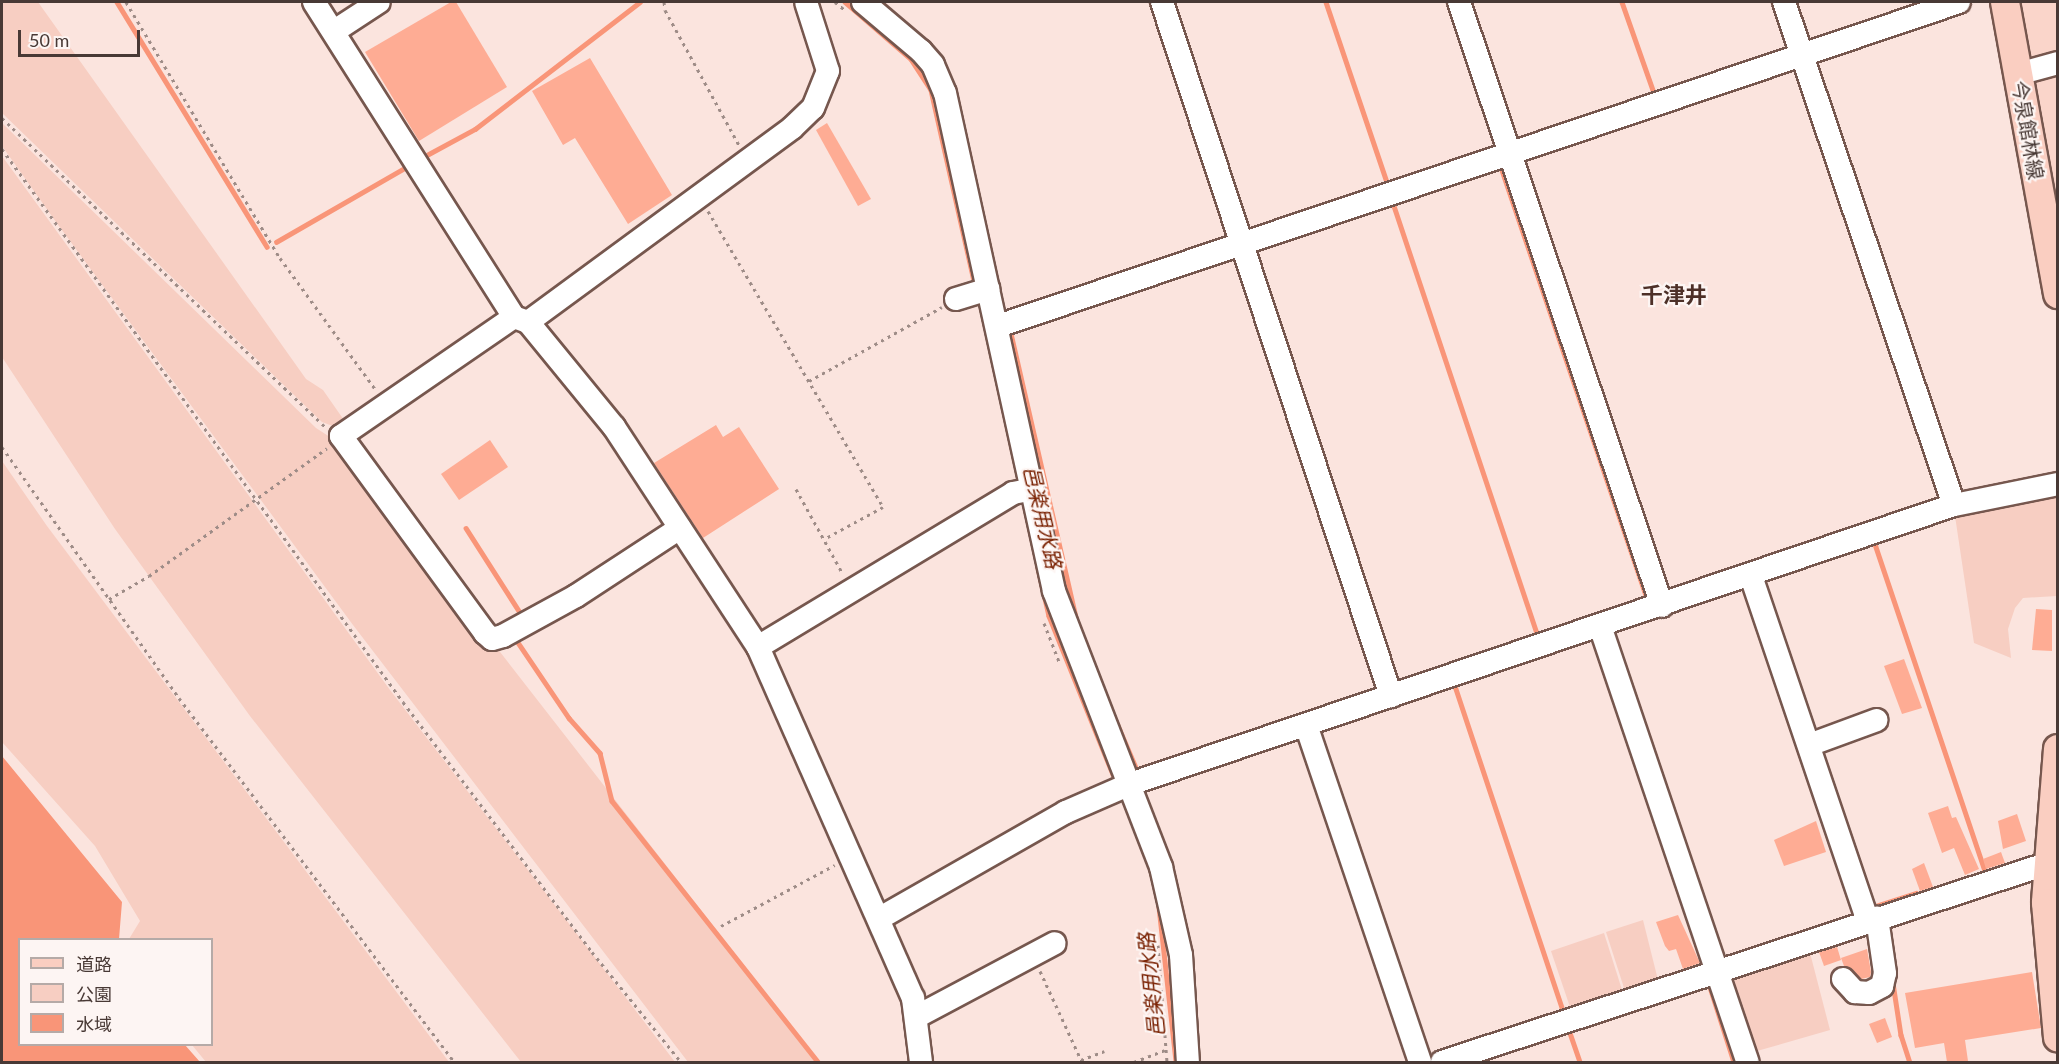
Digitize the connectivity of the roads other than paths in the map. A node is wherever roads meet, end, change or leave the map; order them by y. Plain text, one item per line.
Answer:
1 (314, 2) edge
2 (379, 2) edge
3 (806, 2) edge
4 (863, 2) edge
5 (1162, 2) edge
6 (1459, 2) edge
7 (1784, 2) edge
8 (1959, 2) edge
9 (2005, 2) edge
10 (336, 30) junction
11 (1802, 55) junction
12 (2058, 63) edge
13 (2018, 74) junction
14 (1510, 154) junction
15 (1241, 244) junction
16 (2058, 294) edge
17 (521, 319) junction
18 (998, 326) junction
19 (2058, 484) edge
20 (1025, 490) junction
21 (1954, 505) junction
22 (680, 528) junction
23 (1751, 576) junction
24 (1662, 606) junction
25 (1600, 626) junction
26 (758, 647) junction
27 (1391, 696) junction
28 (1877, 720) dead end
29 (1306, 725) junction
30 (1809, 745) junction
31 (2058, 749) edge
32 (1123, 787) junction
33 (2046, 864) junction
34 (880, 918) junction
35 (1873, 919) junction
36 (1055, 943) dead end
37 (1718, 971) junction
38 (1843, 978) dead end
39 (916, 1017) junction
40 (2058, 1037) edge
41 (921, 1062) edge
42 (1188, 1062) edge
43 (1420, 1062) edge
44 (1442, 1062) edge
45 (1748, 1062) edge

1 - 10 street
2 - 10 street
3 - 17 street
4 - 18 street
5 - 15 street
6 - 14 street
7 - 11 street
8 - 11 street
9 - 13 main road, 今泉館林線
10 - 17 street
11 - 14 street
11 - 21 street
12 - 13 street
13 - 16 main road, 今泉館林線
14 - 15 street
14 - 24 street
15 - 18 street
15 - 27 street
17 - 22 street
17 - 22 street
18 - 20 street
19 - 21 street
20 - 26 street
20 - 32 street
21 - 23 street
22 - 26 street
23 - 24 street
23 - 30 street
24 - 25 street
25 - 27 street
25 - 37 street
26 - 34 street
27 - 29 street
28 - 30 street
29 - 32 street
29 - 43 street
30 - 35 street
31 - 33 main road
32 - 34 street
32 - 42 street
33 - 35 street
33 - 40 main road
34 - 39 street
35 - 37 street
35 - 38 street
36 - 39 street
37 - 44 street
37 - 45 street
39 - 41 street

